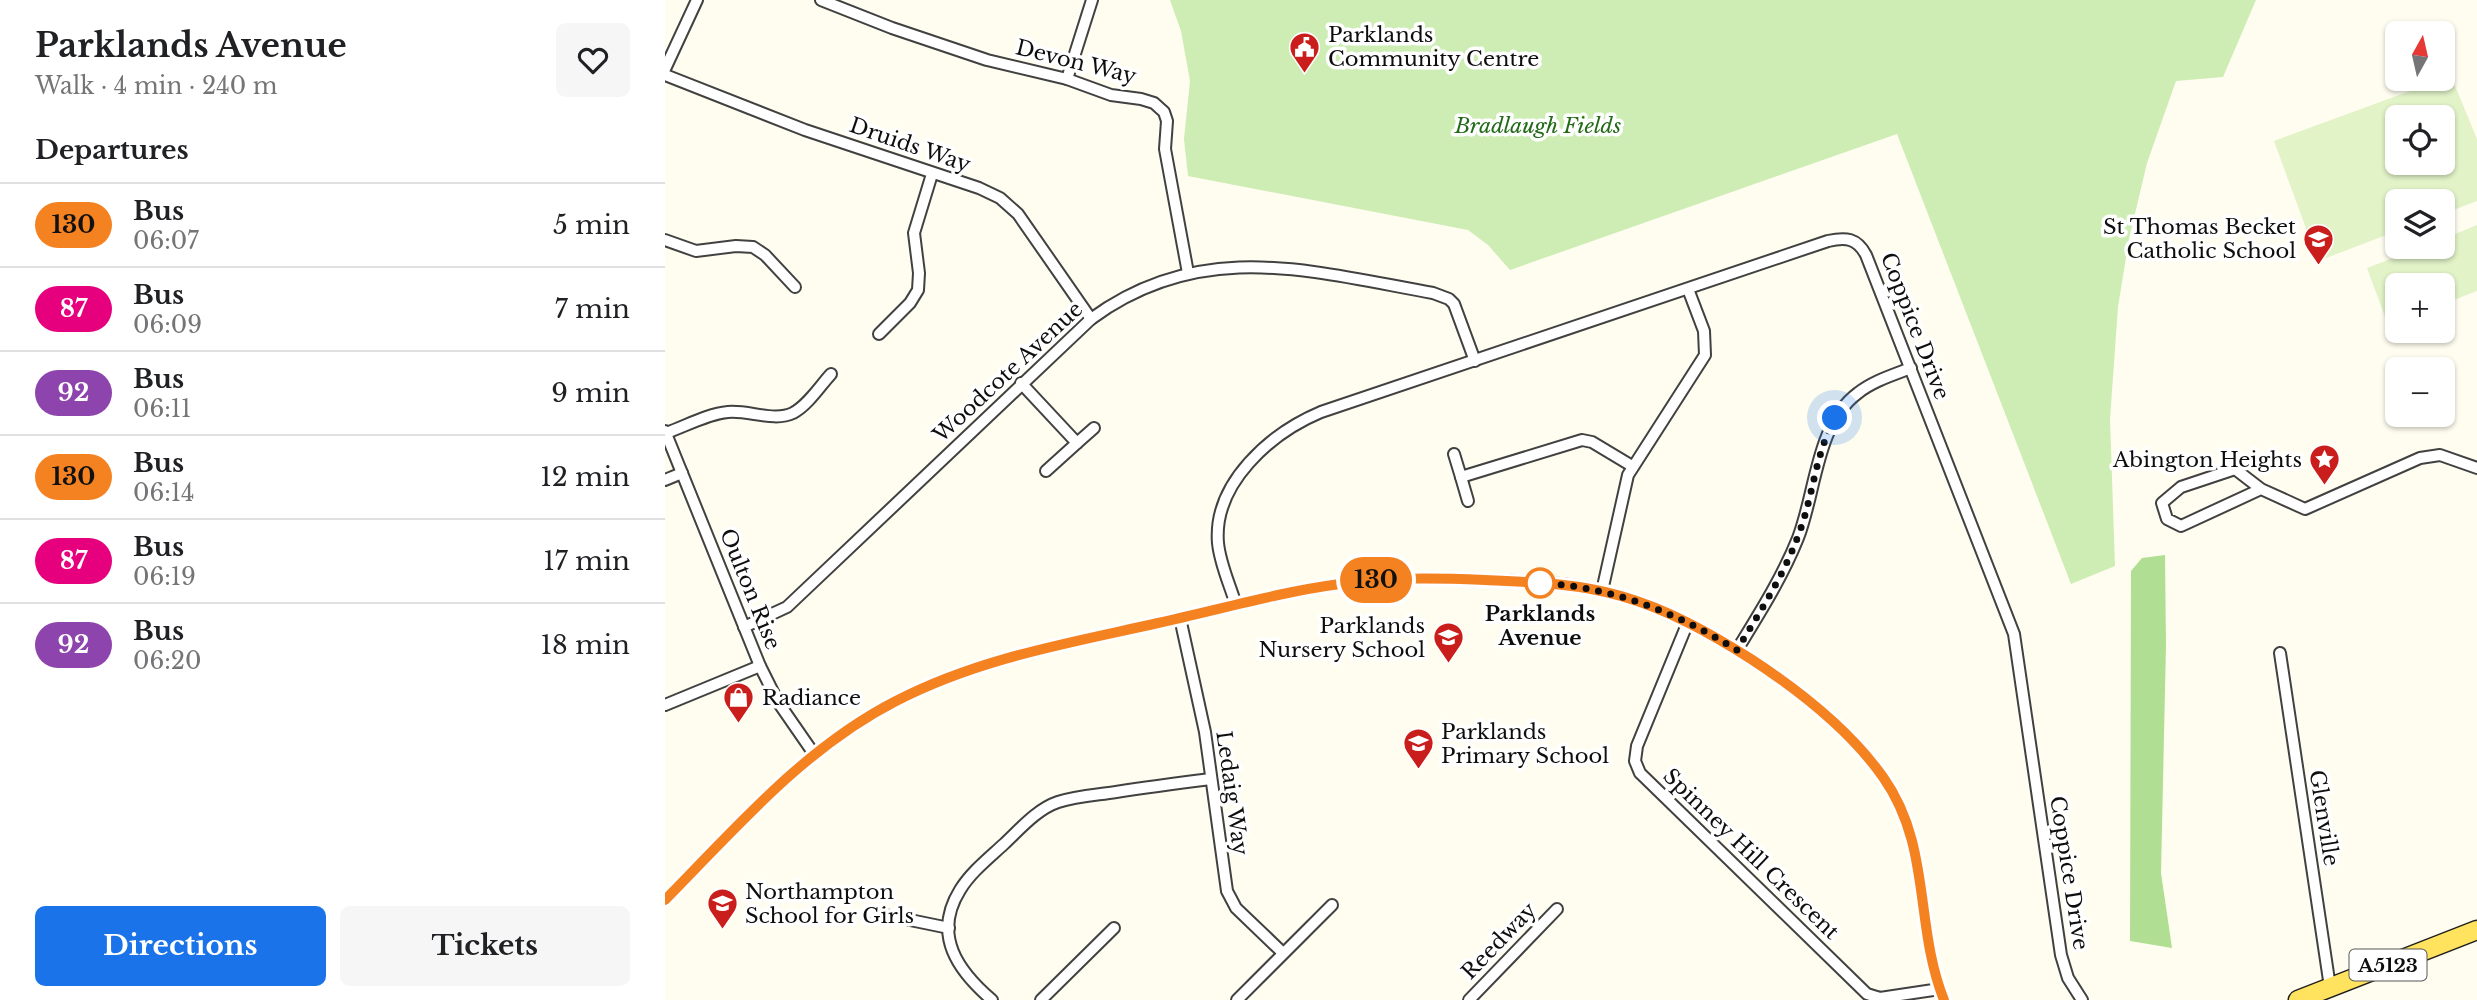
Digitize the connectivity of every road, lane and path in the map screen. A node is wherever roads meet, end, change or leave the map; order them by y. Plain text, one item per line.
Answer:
1 (697, 0) edge
2 (821, 0) edge
3 (1092, 0) edge
4 (665, 69) edge
5 (665, 75) edge
6 (1067, 79) junction
7 (932, 174) junction
8 (665, 240) edge
9 (1188, 273) junction
10 (795, 287) dead end
11 (1688, 289) junction
12 (1091, 319) junction
13 (879, 334) dead end
14 (1475, 361) junction
15 (1911, 368) junction
16 (831, 374) dead end
17 (1021, 383) junction
18 (1094, 428) dead end
19 (666, 432) edge
20 (1077, 443) junction
21 (1454, 454) dead end
22 (1632, 466) junction
23 (2477, 468) edge
24 (1046, 471) dead end
25 (682, 473) junction
26 (1461, 477) junction
27 (665, 480) edge
28 (2261, 489) junction
29 (1468, 501) dead end
30 (1602, 591) junction
31 (1236, 605) junction
32 (1180, 618) junction
33 (1688, 622) junction
34 (744, 627) junction
35 (1737, 650) junction
36 (2280, 653) dead end
37 (759, 666) junction
38 (665, 705) edge
39 (814, 754) junction
40 (1211, 779) junction
41 (665, 900) edge
42 (1332, 905) dead end
43 (1557, 909) dead end
44 (871, 912) dead end
45 (949, 928) junction
46 (1114, 928) dead end
47 (2477, 930) edge
48 (1283, 953) junction
49 (2330, 987) junction
50 (1940, 989) junction
51 (992, 1000) edge
52 (1041, 1000) edge
53 (1237, 1000) edge
54 (1469, 1000) edge
55 (1944, 1000) edge
56 (2082, 1000) edge
57 (2298, 1000) edge

1 - 4 street
2 - 6 street, Devon Way
3 - 6 street
5 - 7 street, Druids Way
6 - 9 street, Devon Way
7 - 12 street, Druids Way
7 - 13 street
8 - 10 street
9 - 12 street, Woodcote Avenue
9 - 14 street, Woodcote Avenue
11 - 14 street, Coppice Drive
11 - 15 street, Coppice Drive
11 - 22 street
12 - 17 street, Woodcote Avenue
14 - 31 street, Coppice Drive
15 - 35 street
15 - 56 street, Coppice Drive
16 - 19 street
17 - 20 street
17 - 34 street, Woodcote Avenue
18 - 20 street
19 - 25 street, Oulton Rise
20 - 24 street
21 - 26 street
22 - 26 street
22 - 30 street
23 - 28 street
25 - 27 street
25 - 34 street, Oulton Rise
26 - 29 street
28 - 28 street
30 - 31 street
30 - 33 street
31 - 32 street
32 - 39 street
32 - 40 street, Ledaig Way
33 - 35 street
33 - 50 street, Spinney Hill Crescent
34 - 37 street, Oulton Rise
35 - 50 street
36 - 49 street, Glenville
37 - 38 street
37 - 39 street, Oulton Rise
39 - 41 street
40 - 45 street
40 - 48 street, Ledaig Way
42 - 48 street
43 - 54 street, Reedway
44 - 45 street
45 - 51 street
46 - 52 street
47 - 49 main road, A5123
48 - 53 street
49 - 57 main road, A5123
50 - 55 street

